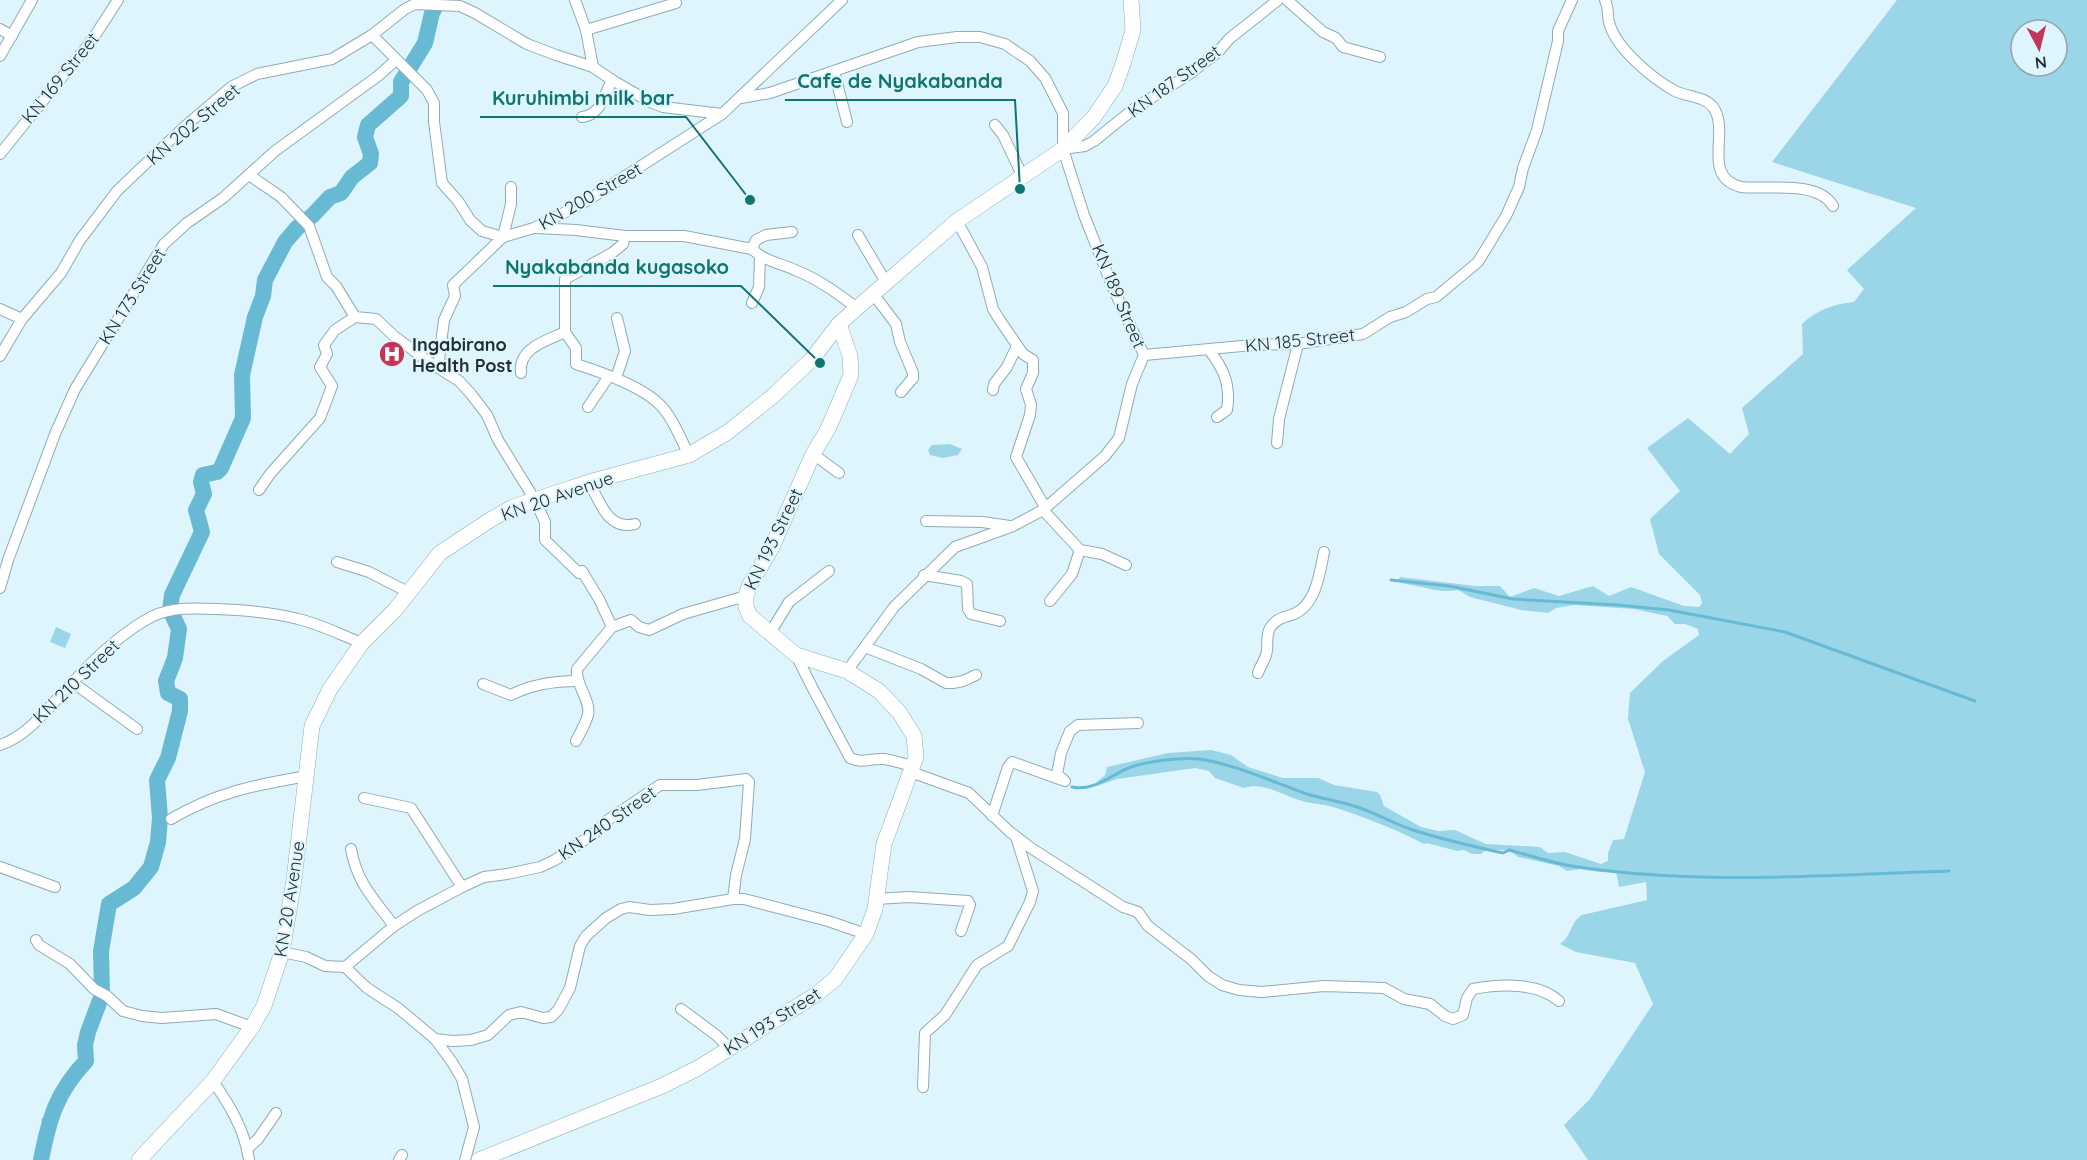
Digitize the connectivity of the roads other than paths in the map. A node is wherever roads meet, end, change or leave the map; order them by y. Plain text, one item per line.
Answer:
1 (32, 0) edge
2 (118, 0) edge
3 (575, 0) edge
4 (842, 0) edge
5 (1131, 0) edge
6 (1278, 0) edge
7 (1287, 0) edge
8 (1572, 0) edge
9 (1605, 0) edge
10 (677, 1) edge
11 (463, 3) edge
12 (0, 29) edge
13 (586, 30) junction
14 (372, 35) junction
15 (12, 36) junction
16 (0, 56) edge
17 (1380, 57) dead end
18 (400, 62) junction
19 (594, 67) junction
20 (834, 71) junction
21 (612, 80) junction
22 (741, 98) junction
23 (722, 114) junction
24 (582, 117) dead end
25 (847, 122) dead end
26 (995, 125) dead end
27 (1064, 149) junction
28 (0, 154) edge
29 (249, 175) junction
30 (1023, 177) junction
31 (511, 187) dead end
32 (1833, 206) dead end
33 (957, 221) junction
34 (534, 228) junction
35 (792, 232) dead end
36 (858, 235) dead end
37 (625, 236) junction
38 (502, 237) junction
39 (756, 253) junction
40 (886, 284) junction
41 (874, 295) junction
42 (752, 303) dead end
43 (856, 308) junction
44 (0, 309) edge
45 (355, 317) junction
46 (617, 318) dead end
47 (22, 319) junction
48 (839, 324) junction
49 (565, 332) junction
50 (1298, 344) junction
51 (1017, 346) junction
52 (1209, 350) junction
53 (1144, 355) junction
54 (0, 356) edge
55 (438, 368) junction
56 (521, 373) dead end
57 (613, 377) junction
58 (993, 390) dead end
59 (901, 392) dead end
60 (588, 407) dead end
61 (1217, 417) dead end
62 (1277, 443) dead end
63 (813, 454) junction
64 (689, 455) junction
65 (839, 473) dead end
66 (589, 482) junction
67 (259, 490) dead end
68 (535, 500) junction
69 (1044, 508) junction
70 (926, 521) dead end
71 (635, 524) dead end
72 (1013, 526) junction
73 (1080, 550) junction
74 (1324, 552) dead end
75 (337, 562) dead end
76 (1125, 565) dead end
77 (829, 571) dead end
78 (924, 575) junction
79 (0, 588) edge
80 (408, 592) junction
81 (746, 596) junction
82 (1050, 601) dead end
83 (1000, 621) dead end
84 (612, 627) junction
85 (770, 633) junction
86 (362, 643) junction
87 (865, 647) junction
88 (796, 655) junction
89 (847, 671) junction
90 (1257, 673) dead end
91 (976, 675) dead end
92 (578, 681) junction
93 (72, 682) junction
94 (483, 684) dead end
95 (1138, 723) dead end
96 (137, 729) dead end
97 (576, 741) dead end
98 (0, 745) edge
99 (912, 769) junction
100 (307, 776) junction
101 (364, 798) dead end
102 (992, 816) junction
103 (171, 819) dead end
104 (1016, 837) junction
105 (351, 849) dead end
106 (0, 867) edge
107 (55, 887) dead end
108 (462, 887) junction
109 (733, 899) junction
110 (876, 899) junction
111 (394, 926) junction
112 (961, 931) dead end
113 (866, 934) junction
114 (36, 940) dead end
115 (282, 952) junction
116 (345, 967) junction
117 (1559, 1001) dead end
118 (681, 1009) dead end
119 (252, 1027) junction
120 (435, 1039) junction
121 (729, 1048) junction
122 (213, 1081) junction
123 (923, 1087) dead end
124 (276, 1113) dead end
125 (248, 1154) edge
126 (139, 1160) edge
127 (465, 1160) edge
128 (479, 1160) edge

1 - 15 street
2 - 28 street, KN 169 Street
3 - 13 street
4 - 22 street, KN 200 Street
5 - 27 main road, KN 20 Avenue
6 - 27 street, KN 187 Street
7 - 17 street
8 - 50 street, KN 185 Street
9 - 32 street
10 - 13 street
11 - 14 street, KN 202 Street
11 - 19 street, KN 202 Street
12 - 15 street
13 - 19 street
14 - 18 street
14 - 47 street, KN 202 Street
15 - 16 street
18 - 29 street, KN 173 Street
18 - 38 street
19 - 21 street, KN 202 Street
20 - 22 street
20 - 25 street
20 - 27 street
21 - 23 street, KN 202 Street
21 - 24 street
22 - 23 street, KN 200 Street
23 - 34 street, KN 200 Street
26 - 30 street
27 - 30 main road, KN 20 Avenue
27 - 53 street, KN 189 Street
29 - 45 street
29 - 79 street, KN 173 Street
30 - 33 main road, KN 20 Avenue
31 - 38 street
33 - 40 main road, KN 20 Avenue
33 - 51 street
34 - 37 street
34 - 38 street, KN 200 Street
35 - 39 street
36 - 40 street
37 - 39 street
37 - 49 street
38 - 55 street
39 - 42 street
39 - 43 street
40 - 41 main road, KN 20 Avenue
41 - 43 main road, KN 20 Avenue
41 - 59 street
43 - 48 main road, KN 20 Avenue
44 - 47 street
45 - 55 street
45 - 67 street
46 - 57 street
47 - 54 street, KN 202 Street
48 - 63 main road, KN 193 Street
48 - 64 main road, KN 20 Avenue
49 - 56 street
49 - 57 street
50 - 52 street, KN 185 Street
50 - 62 street
51 - 58 street
51 - 69 street
52 - 53 street, KN 185 Street
52 - 61 street
53 - 69 street, KN 189 Street
55 - 68 street
57 - 60 street
57 - 64 street
63 - 65 street
63 - 81 main road, KN 193 Street
64 - 66 main road, KN 20 Avenue
66 - 68 main road, KN 20 Avenue
66 - 71 street
68 - 80 main road, KN 20 Avenue
68 - 84 street
69 - 72 street, KN 189 Street
69 - 73 street
70 - 72 street
72 - 78 street, KN 189 Street
73 - 76 street
73 - 82 street
74 - 90 street
75 - 80 street
77 - 85 street
78 - 83 street
78 - 87 street, KN 189 Street
80 - 86 main road, KN 20 Avenue
81 - 84 street
81 - 85 main road, KN 193 Street
84 - 92 street
85 - 88 main road, KN 193 Street
86 - 93 street, KN 210 Street
86 - 100 main road, KN 20 Avenue
87 - 89 street, KN 189 Street
87 - 91 street
88 - 89 main road, KN 193 Street
88 - 99 street
89 - 99 main road, KN 193 Street
92 - 94 street
92 - 97 street
93 - 96 street
93 - 98 street, KN 210 Street
95 - 102 street
99 - 102 street
99 - 110 main road, KN 193 Street
100 - 103 street
100 - 115 main road, KN 20 Avenue
101 - 108 street
102 - 104 street
104 - 117 street
104 - 123 street
105 - 111 street
106 - 107 street
108 - 109 street, KN 240 Street
108 - 111 street, KN 240 Street
109 - 113 street
109 - 120 street
110 - 112 street
110 - 113 main road, KN 193 Street
111 - 116 street, KN 240 Street
113 - 121 main road, KN 193 Street
114 - 119 street
115 - 116 street
115 - 119 main road, KN 20 Avenue
116 - 120 street
118 - 121 street
119 - 122 main road, KN 20 Avenue
120 - 127 street
121 - 128 main road, KN 193 Street
122 - 125 street
122 - 126 main road, KN 20 Avenue
124 - 125 street

